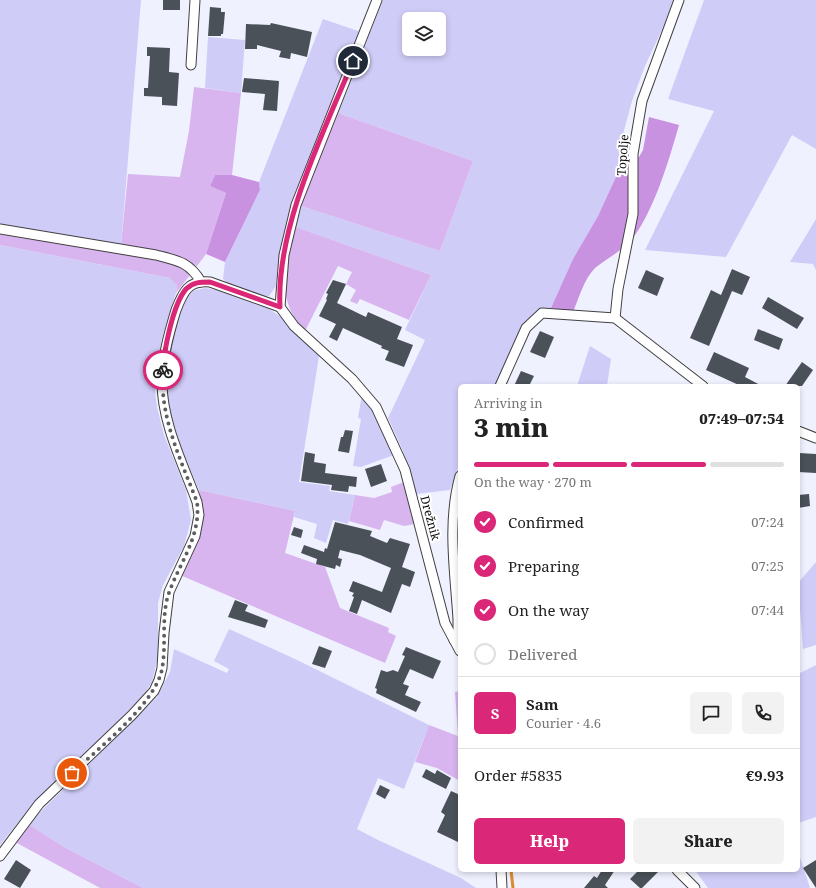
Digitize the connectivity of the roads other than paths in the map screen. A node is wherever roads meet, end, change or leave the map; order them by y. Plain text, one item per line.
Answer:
1 (195, 0) edge
2 (377, 0) edge
3 (679, 0) edge
4 (191, 65) dead end
5 (0, 229) edge
6 (201, 282) junction
7 (280, 307) junction
8 (615, 318) junction
9 (501, 384) edge
10 (700, 384) edge
11 (800, 432) edge
12 (816, 438) edge
13 (458, 483) edge
14 (458, 619) edge
15 (458, 619) edge
16 (458, 632) edge
17 (458, 632) edge
18 (454, 640) junction
19 (458, 648) edge
20 (0, 856) edge
21 (501, 872) edge
22 (679, 872) edge
23 (502, 888) edge
24 (695, 888) edge

1 - 4 street
2 - 7 street
3 - 8 street, Topolje
5 - 6 street
6 - 7 street
6 - 20 street
7 - 18 street, Drežnik
8 - 9 street
8 - 10 street
11 - 12 street
13 - 14 street
15 - 16 street
17 - 18 street
18 - 19 street, Drežnik
21 - 23 street
22 - 24 street

